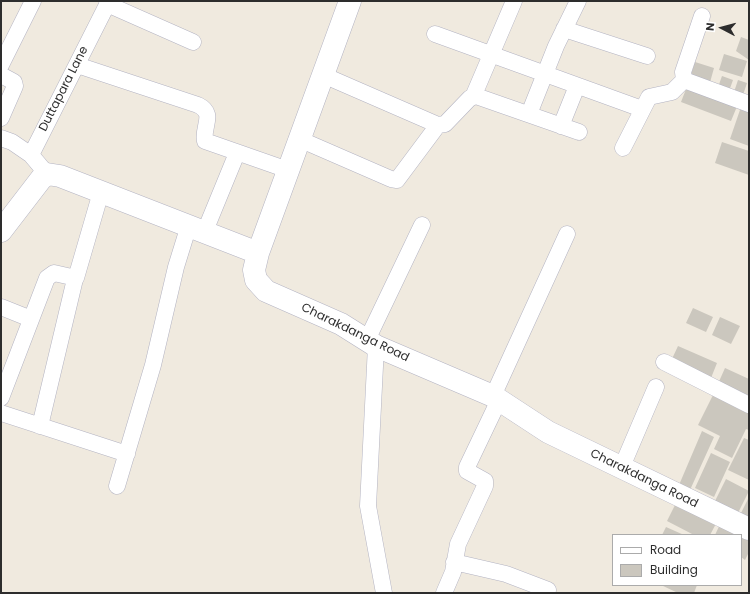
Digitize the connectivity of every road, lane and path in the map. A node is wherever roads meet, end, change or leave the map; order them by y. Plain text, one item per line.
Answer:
1 (32, 1) edge
2 (350, 1) edge
3 (514, 1) edge
4 (578, 1) edge
5 (108, 3) edge
6 (702, 16) dead end
7 (564, 29) junction
8 (435, 34) dead end
9 (193, 42) dead end
10 (491, 54) junction
11 (647, 56) dead end
12 (2, 58) edge
13 (77, 64) junction
14 (1, 75) edge
15 (323, 75) junction
16 (545, 75) junction
17 (684, 80) junction
18 (577, 86) junction
19 (472, 97) junction
20 (749, 104) edge
21 (642, 109) junction
22 (529, 114) junction
23 (1, 118) edge
24 (438, 125) junction
25 (561, 126) junction
26 (579, 132) dead end
27 (1, 138) edge
28 (299, 139) junction
29 (623, 148) dead end
30 (237, 153) junction
31 (31, 155) junction
32 (288, 170) junction
33 (47, 174) junction
34 (101, 192) junction
35 (422, 225) dead end
36 (197, 228) junction
37 (1, 231) edge
38 (567, 234) dead end
39 (258, 253) junction
40 (76, 278) junction
41 (1, 307) edge
42 (31, 319) junction
43 (371, 343) junction
44 (664, 362) dead end
45 (656, 387) dead end
46 (1, 398) edge
47 (496, 398) junction
48 (749, 405) edge
49 (1, 413) edge
50 (40, 426) junction
51 (127, 454) junction
52 (622, 469) junction
53 (117, 486) dead end
54 (749, 529) edge
55 (454, 562) junction
56 (548, 590) dead end
57 (384, 593) edge
58 (444, 593) edge

1 - 12 street
2 - 15 street, Charakdanga Road
3 - 10 street
4 - 7 street
5 - 9 street
5 - 13 street, Duttapara Lane
6 - 17 street
7 - 11 street
7 - 16 street
8 - 10 street
10 - 16 street
10 - 19 street
13 - 30 street
13 - 31 street, Duttapara Lane
14 - 23 street
15 - 24 street
15 - 28 street, Charakdanga Road
16 - 18 street
16 - 22 street
17 - 20 street
17 - 21 street
18 - 21 street
18 - 25 street
19 - 22 street
19 - 24 street
21 - 29 street
22 - 25 street
24 - 28 street
25 - 26 street
27 - 31 street
28 - 32 street, Charakdanga Road
30 - 32 street
30 - 36 street
31 - 33 street
32 - 39 street, Charakdanga Road
33 - 34 street
33 - 37 street
34 - 36 street
34 - 40 street
35 - 43 street
36 - 39 street
36 - 51 street
38 - 47 street
39 - 43 street, Charakdanga Road
40 - 42 street
40 - 50 street
41 - 42 street
42 - 46 street
43 - 47 street, Charakdanga Road
43 - 57 street
44 - 48 street
45 - 52 street
47 - 52 street, Charakdanga Road
47 - 55 street
49 - 50 street
50 - 51 street
51 - 53 street
52 - 54 street, Charakdanga Road
55 - 56 street
55 - 58 street

